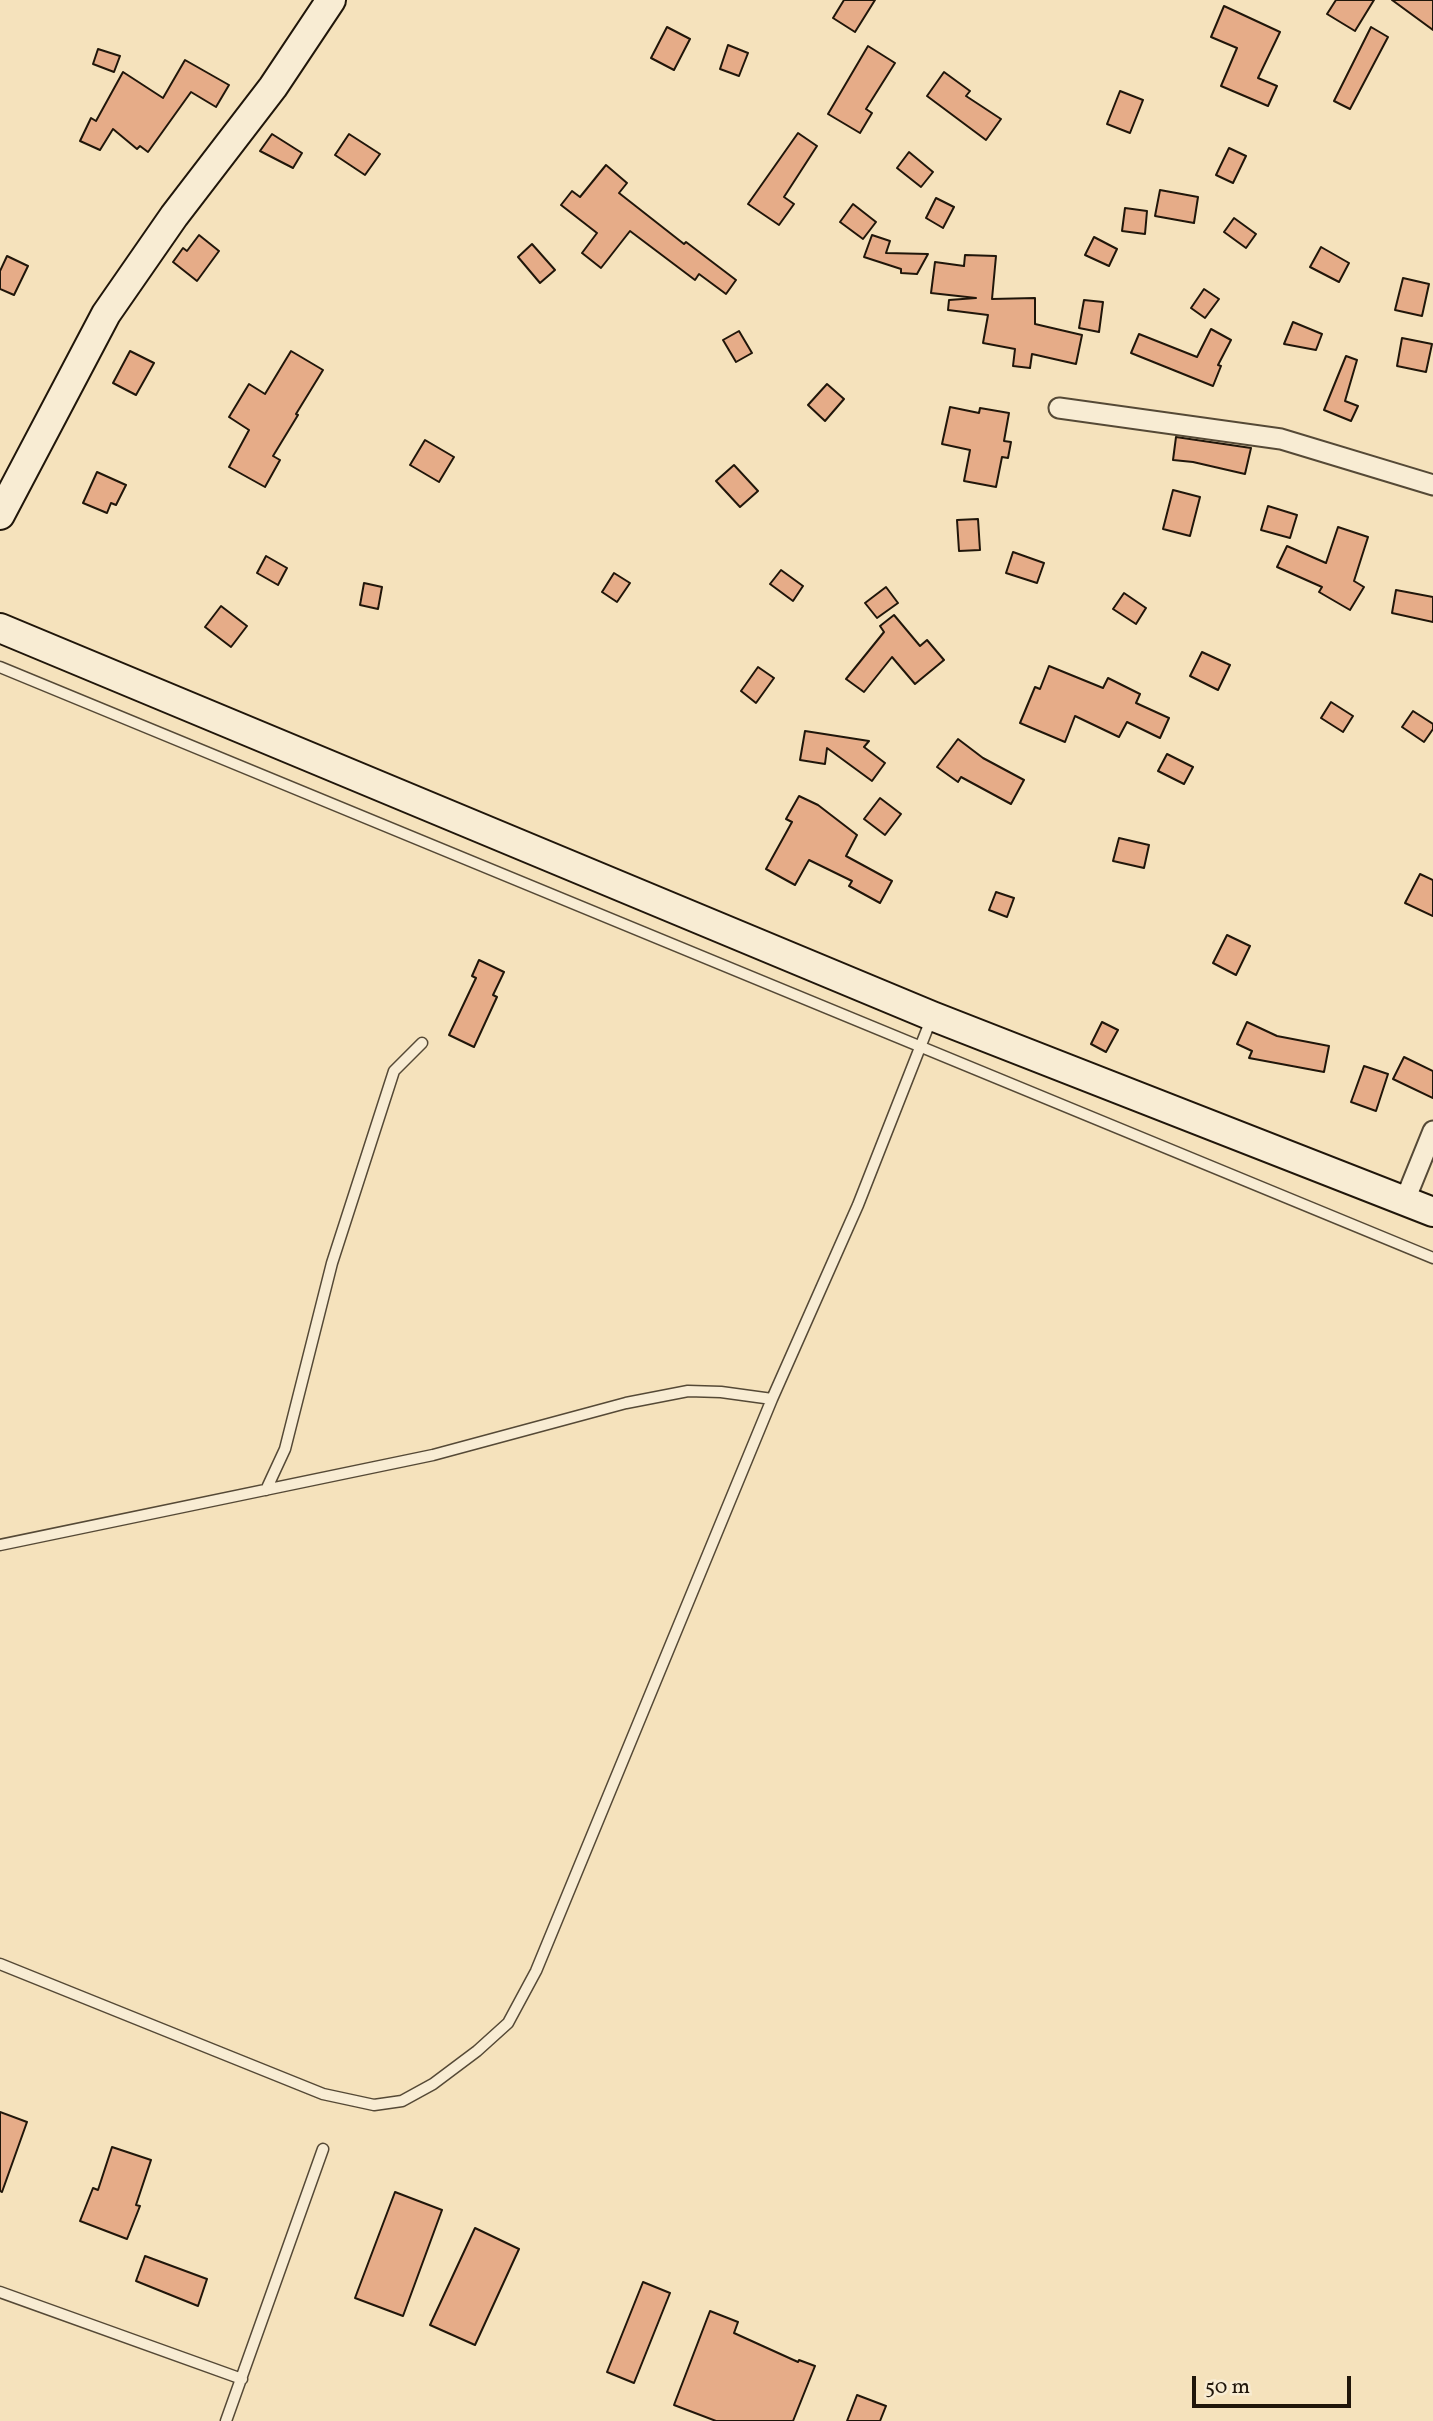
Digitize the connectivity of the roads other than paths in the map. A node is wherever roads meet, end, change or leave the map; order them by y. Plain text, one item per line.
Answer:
1 (331, 0) edge
2 (1059, 408) dead end
3 (1433, 485) edge
4 (0, 515) edge
5 (0, 628) edge
6 (0, 667) edge
7 (932, 1016) junction
8 (422, 1043) dead end
9 (920, 1047) junction
10 (1433, 1131) edge
11 (1405, 1200) junction
12 (1433, 1212) edge
13 (1433, 1258) edge
14 (772, 1399) junction
15 (266, 1490) junction
16 (0, 1545) edge
17 (0, 1964) edge
18 (323, 2150) dead end
19 (0, 2292) edge
20 (242, 2379) junction
21 (226, 2421) edge

1 - 4 street
2 - 3 street
5 - 7 street
6 - 9 lane
7 - 9 lane
7 - 11 street
8 - 15 lane
9 - 13 lane
9 - 14 lane
10 - 11 street
11 - 12 street
14 - 15 lane
14 - 17 lane
15 - 16 lane
18 - 20 lane
19 - 20 lane
20 - 21 lane

